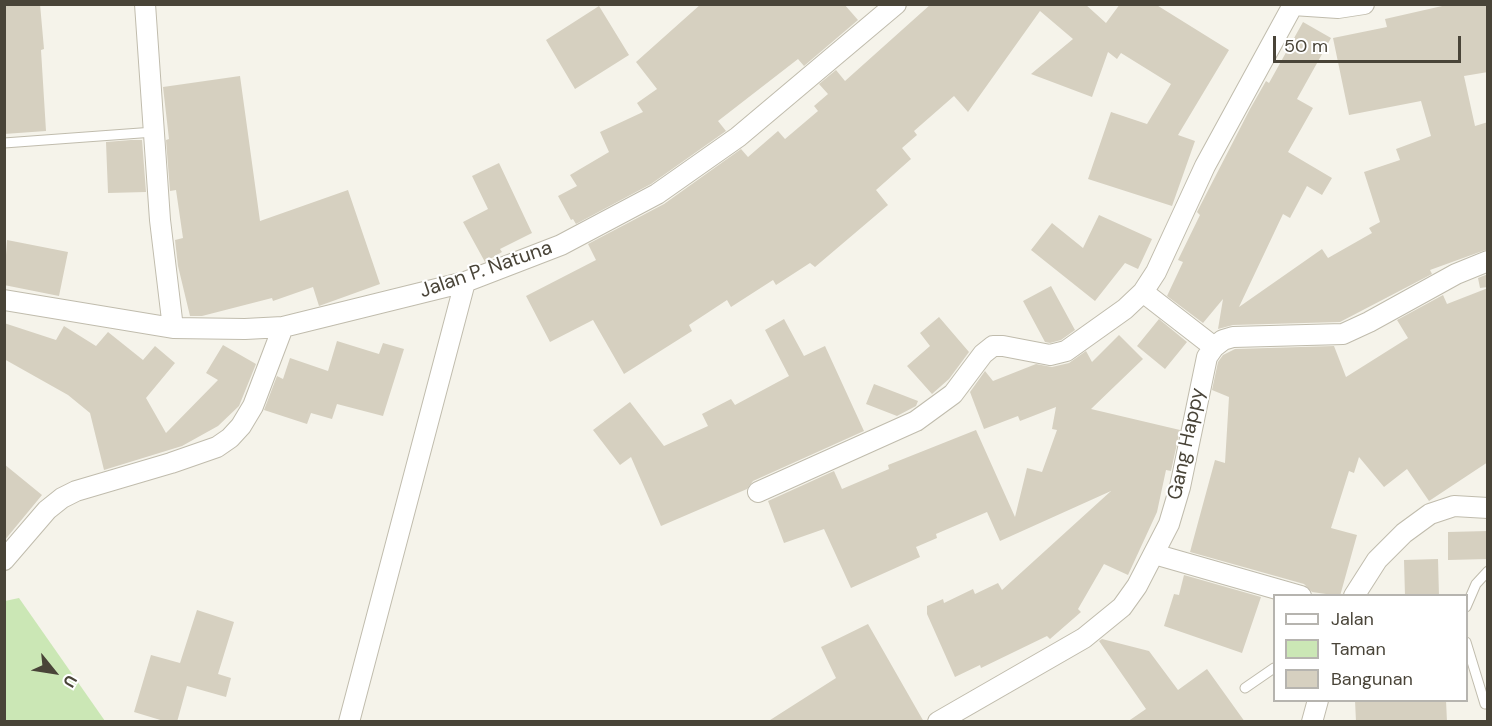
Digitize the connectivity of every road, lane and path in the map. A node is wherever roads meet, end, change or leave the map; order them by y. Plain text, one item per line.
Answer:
1 (145, 4) edge
2 (896, 4) edge
3 (1364, 4) edge
4 (1292, 5) edge
5 (154, 132) junction
6 (4, 143) edge
7 (1488, 261) edge
8 (465, 282) junction
9 (1143, 292) junction
10 (4, 300) edge
11 (283, 327) junction
12 (173, 328) junction
13 (1214, 347) junction
14 (759, 492) dead end
15 (1488, 508) edge
16 (1154, 554) junction
17 (4, 560) edge
18 (1488, 571) edge
19 (1294, 594) edge
20 (1355, 594) edge
21 (1468, 605) edge
22 (1468, 645) edge
23 (1273, 669) edge
24 (1245, 688) dead end
25 (1317, 702) edge
26 (1485, 704) dead end
27 (349, 722) edge
28 (938, 722) edge
29 (1312, 722) edge

1 - 5 street
2 - 8 street, Jalan P. Natuna
3 - 4 street
4 - 9 street
5 - 6 lane
5 - 12 street
7 - 13 street
8 - 11 street, Jalan P. Natuna
8 - 27 street
9 - 13 street
9 - 14 street
10 - 12 street, Jalan P. Natuna
11 - 12 street, Jalan P. Natuna
11 - 17 street
13 - 16 street, Gang Happy
15 - 20 street
16 - 19 street
16 - 28 street, Gang Happy
18 - 21 lane
22 - 26 lane
23 - 24 lane
25 - 29 street

